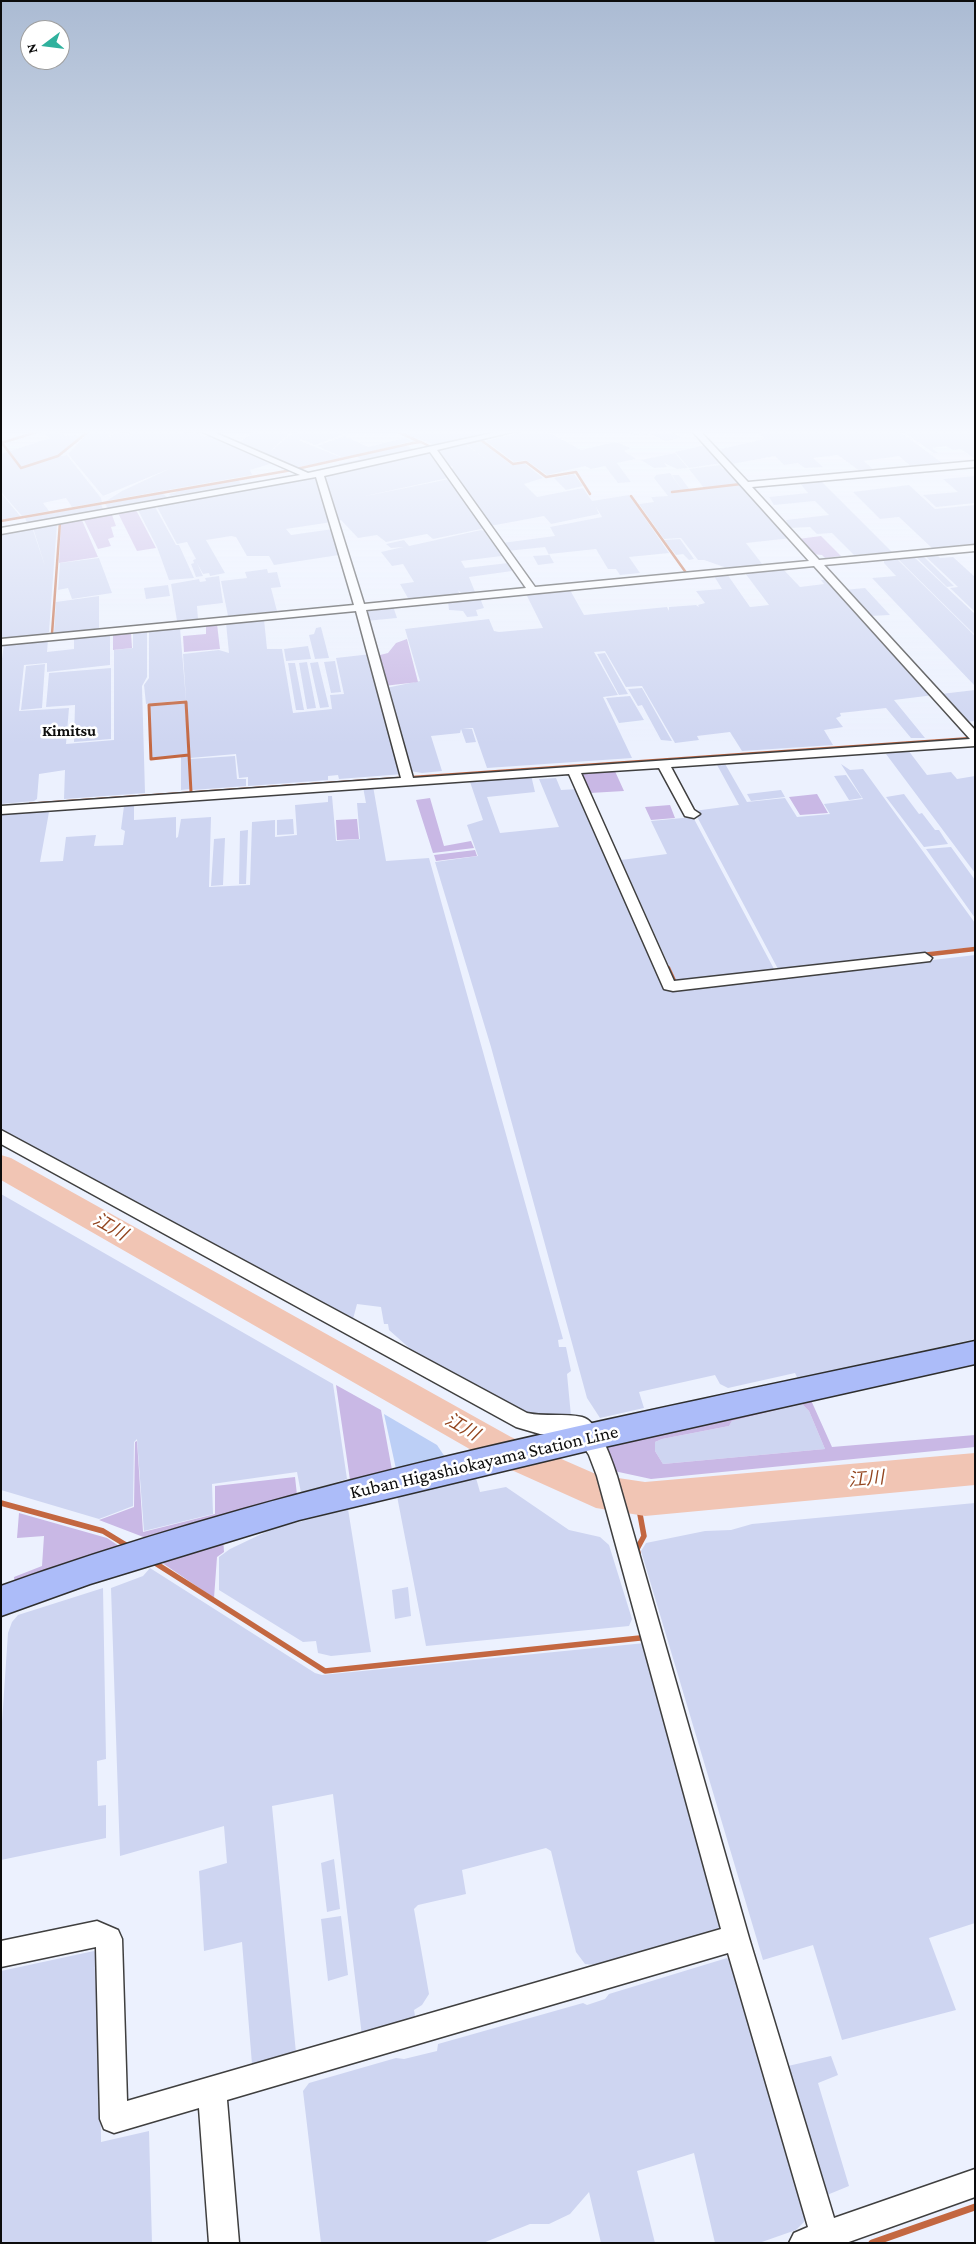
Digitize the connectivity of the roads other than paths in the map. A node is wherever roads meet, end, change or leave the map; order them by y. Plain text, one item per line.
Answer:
1 (338, 536) edge
2 (494, 536) edge
3 (793, 536) edge
4 (975, 548) edge
5 (817, 562) junction
6 (532, 590) junction
7 (360, 606) junction
8 (1, 642) edge
9 (974, 737) edge
10 (975, 742) edge
11 (663, 763) junction
12 (573, 770) junction
13 (408, 778) junction
14 (1, 810) edge
15 (694, 814) dead end
16 (925, 958) dead end
17 (1, 1136) edge
18 (975, 1352) edge
19 (580, 1439) junction
20 (1, 1601) edge
21 (739, 1945) junction
22 (1, 1954) edge
23 (212, 2096) junction
24 (975, 2183) edge
25 (819, 2241) edge
26 (224, 2243) edge

1 - 7 street
2 - 6 street
3 - 5 street
4 - 5 street
5 - 6 street
5 - 9 street
6 - 7 street
7 - 8 street
7 - 13 street
10 - 11 street
11 - 12 street
11 - 15 street
12 - 13 street
12 - 16 street
13 - 14 street
17 - 19 street
18 - 19 main road, Kuban Higashiokayama Station Line
19 - 20 main road, Kuban Higashiokayama Station Line
19 - 21 street
21 - 23 street
21 - 25 street
22 - 23 street
23 - 26 street
24 - 25 street

